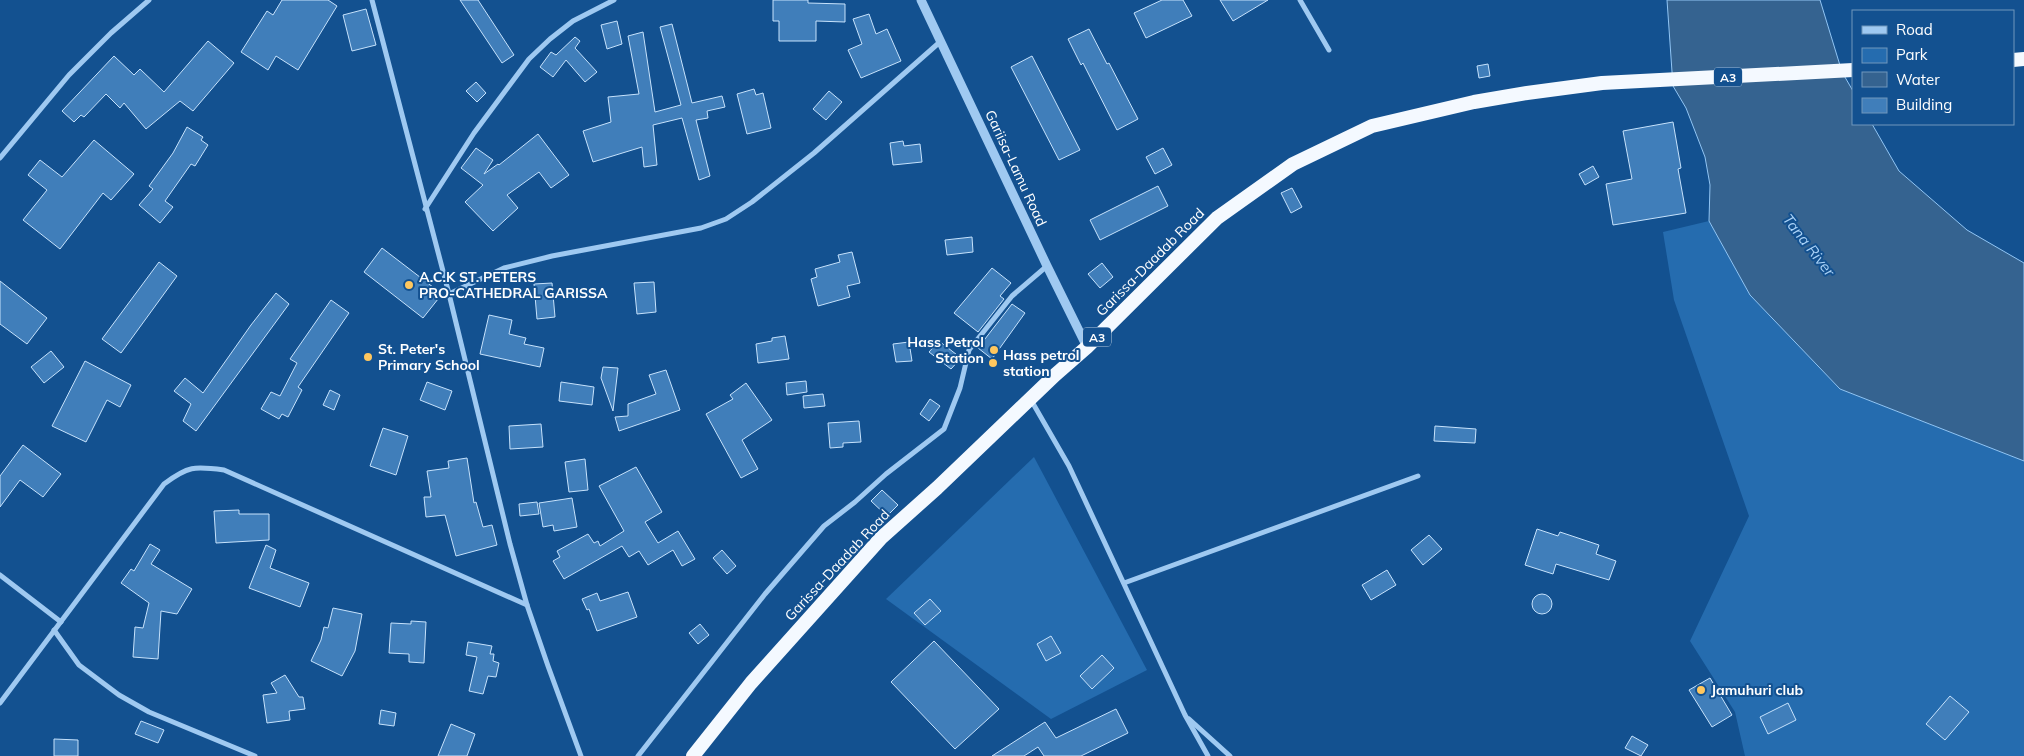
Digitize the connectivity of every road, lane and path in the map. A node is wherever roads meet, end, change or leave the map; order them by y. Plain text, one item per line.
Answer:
1 (149, 0) edge
2 (372, 0) edge
3 (614, 0) edge
4 (921, 0) edge
5 (1300, 0) edge
6 (941, 41) junction
7 (1329, 50) dead end
8 (1852, 70) edge
9 (0, 158) edge
10 (425, 209) junction
11 (1047, 266) junction
12 (449, 294) junction
13 (1087, 347) junction
14 (1031, 400) junction
15 (1418, 476) dead end
16 (0, 575) edge
17 (1124, 583) junction
18 (527, 605) junction
19 (61, 622) junction
20 (54, 630) junction
21 (0, 703) edge
22 (1185, 715) junction
23 (255, 756) edge
24 (582, 756) edge
25 (638, 756) edge
26 (693, 756) edge
27 (1208, 756) edge
28 (1230, 756) edge

1 - 9 street
2 - 10 street
3 - 10 street
4 - 6 street, Gariisa-Lamu Road
5 - 7 street
6 - 11 street, Gariisa-Lamu Road
6 - 12 street
8 - 13 highway, Garissa-Daadab Road / A3
10 - 12 street
11 - 13 street, Gariisa-Lamu Road
11 - 25 street
12 - 18 street
13 - 14 highway, Garissa-Daadab Road / A3
14 - 17 street
14 - 26 highway, Garissa-Daadab Road / A3
15 - 17 street
16 - 19 street
17 - 22 street
18 - 19 street
18 - 24 street
19 - 20 street
20 - 21 street
20 - 23 street
22 - 27 street
22 - 28 street

